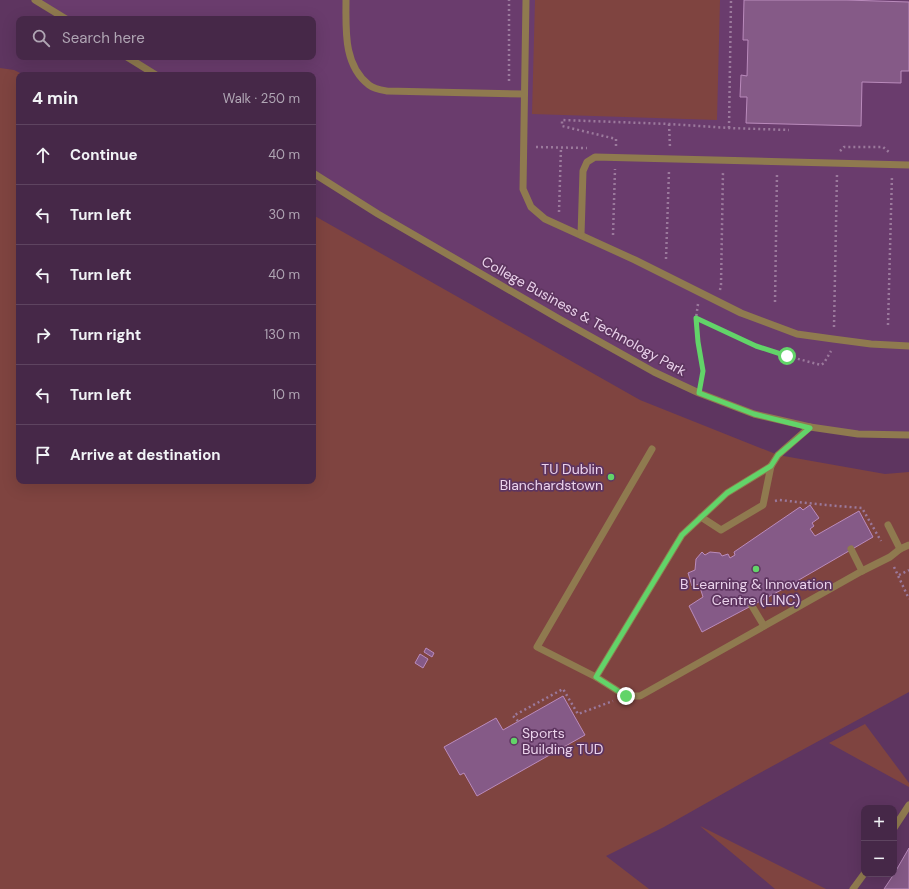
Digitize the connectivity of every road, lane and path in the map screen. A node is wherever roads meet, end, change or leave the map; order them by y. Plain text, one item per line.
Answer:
1 (36, 0) edge
2 (346, 0) edge
3 (509, 0) edge
4 (526, 0) edge
5 (732, 0) edge
6 (61, 16) edge
7 (132, 60) edge
8 (151, 72) edge
9 (508, 93) junction
10 (524, 94) junction
11 (669, 124) junction
12 (729, 128) junction
13 (789, 130) dead end
14 (561, 147) dead end
15 (616, 148) dead end
16 (670, 150) dead end
17 (909, 165) edge
18 (615, 167) dead end
19 (723, 170) dead end
20 (669, 171) dead end
21 (777, 172) dead end
22 (838, 172) dead end
23 (316, 175) edge
24 (892, 175) dead end
25 (560, 212) dead end
26 (613, 235) dead end
27 (581, 236) junction
28 (666, 259) dead end
29 (718, 292) dead end
30 (775, 302) dead end
31 (698, 304) dead end
32 (696, 318) junction
33 (888, 325) dead end
34 (834, 328) dead end
35 (909, 346) edge
36 (832, 350) dead end
37 (699, 393) junction
38 (810, 428) junction
39 (909, 435) edge
40 (652, 449) dead end
41 (771, 466) junction
42 (763, 506) junction
43 (701, 517) junction
44 (888, 525) dead end
45 (909, 545) edge
46 (851, 549) dead end
47 (900, 549) junction
48 (890, 557) junction
49 (909, 570) edge
50 (862, 571) junction
51 (899, 575) junction
52 (909, 599) edge
53 (752, 606) dead end
54 (764, 626) junction
55 (596, 677) junction
56 (626, 696) junction
57 (518, 721) dead end
58 (909, 805) edge
59 (897, 823) edge
60 (862, 877) edge
61 (853, 889) edge

1 - 6 lane
2 - 9 lane
3 - 9 path
4 - 10 lane
5 - 12 path
7 - 8 lane
9 - 10 lane
10 - 27 lane
11 - 12 path
11 - 15 path
11 - 16 path
12 - 13 path
14 - 25 path
17 - 27 lane
18 - 26 path
19 - 29 path
20 - 28 path
21 - 30 path
22 - 34 path
23 - 37 lane, College Business & Technology Park
24 - 33 path
27 - 35 lane
31 - 32 path
32 - 36 path
32 - 37 path
37 - 38 lane, College Business & Technology Park
38 - 39 lane, College Business & Technology Park
38 - 41 lane
40 - 55 lane
41 - 42 lane
41 - 43 lane
42 - 43 lane
42 - 48 path
43 - 55 lane
44 - 47 lane
45 - 47 lane
46 - 50 lane
47 - 48 lane
48 - 50 lane
48 - 51 path
49 - 51 path
50 - 54 lane
51 - 52 path
53 - 54 lane
54 - 56 lane
55 - 56 lane
56 - 57 path
58 - 59 lane
60 - 61 lane

